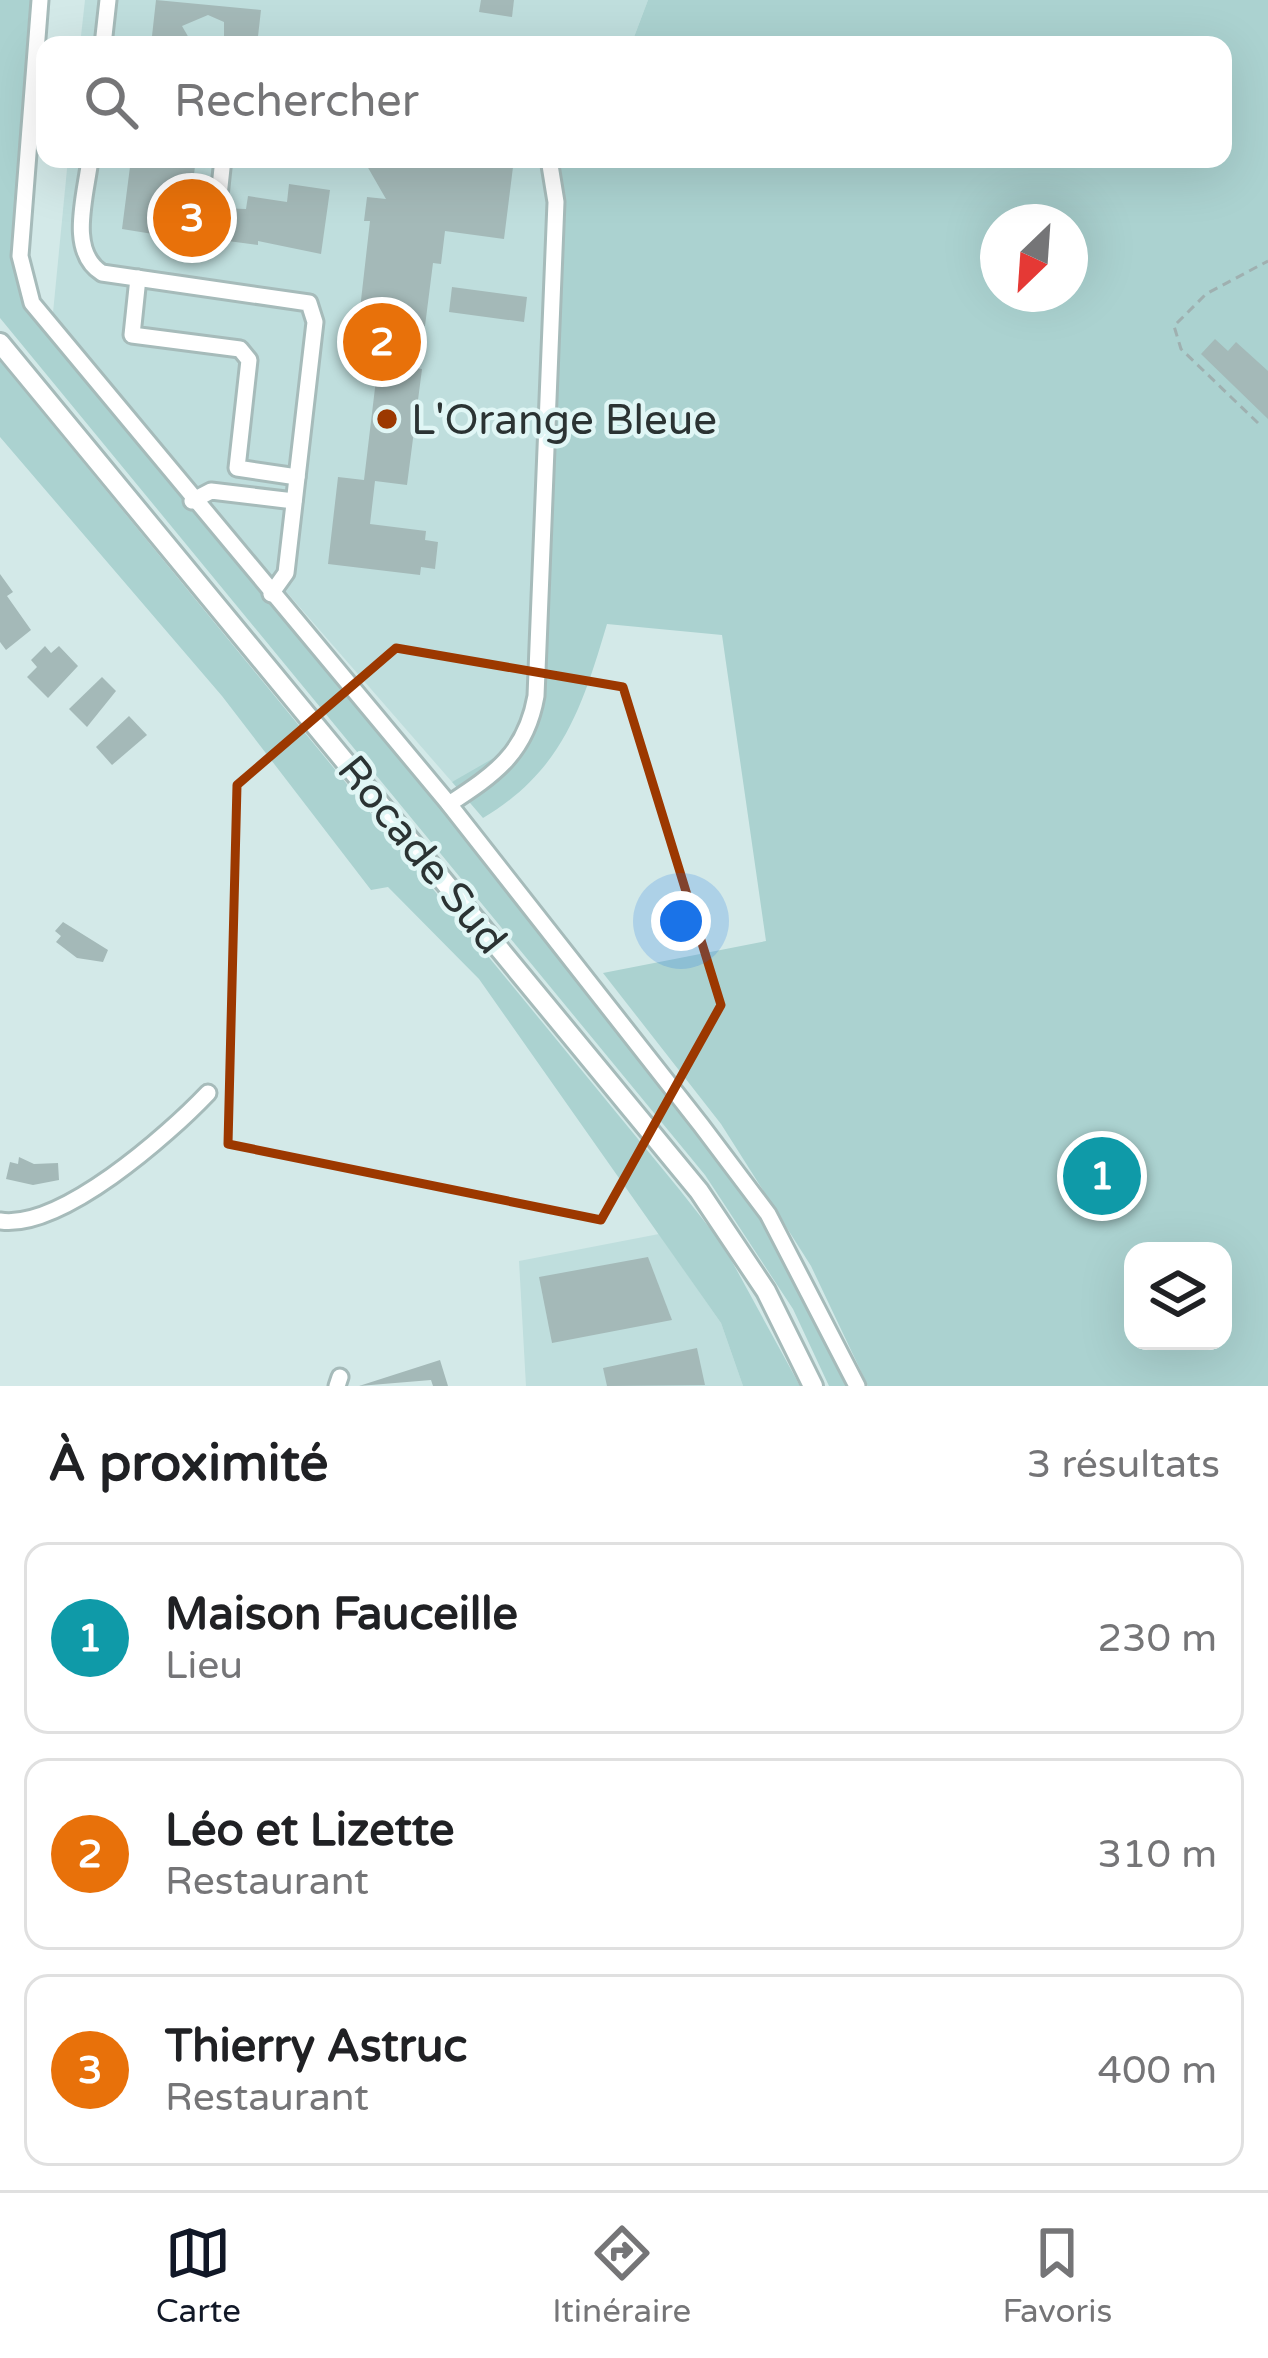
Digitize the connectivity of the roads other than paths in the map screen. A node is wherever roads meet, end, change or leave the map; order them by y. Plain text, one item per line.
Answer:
1 (40, 0) edge
2 (108, 0) edge
3 (37, 36) edge
4 (104, 36) edge
5 (36, 51) edge
6 (89, 168) edge
7 (222, 168) edge
8 (550, 168) edge
9 (219, 196) dead end
10 (138, 278) junction
11 (0, 343) edge
12 (297, 477) junction
13 (192, 501) junction
14 (294, 501) junction
15 (271, 594) junction
16 (449, 803) junction
17 (208, 1093) dead end
18 (0, 1221) edge
19 (813, 1386) edge
20 (857, 1386) edge

1 - 3 street
2 - 4 street
5 - 13 street
6 - 10 street
7 - 9 street
8 - 16 street
10 - 12 street
10 - 12 street
11 - 19 main road, Rocade Sud
12 - 14 street
13 - 14 street
13 - 15 street
14 - 15 street
15 - 16 street
16 - 20 street
17 - 18 street

